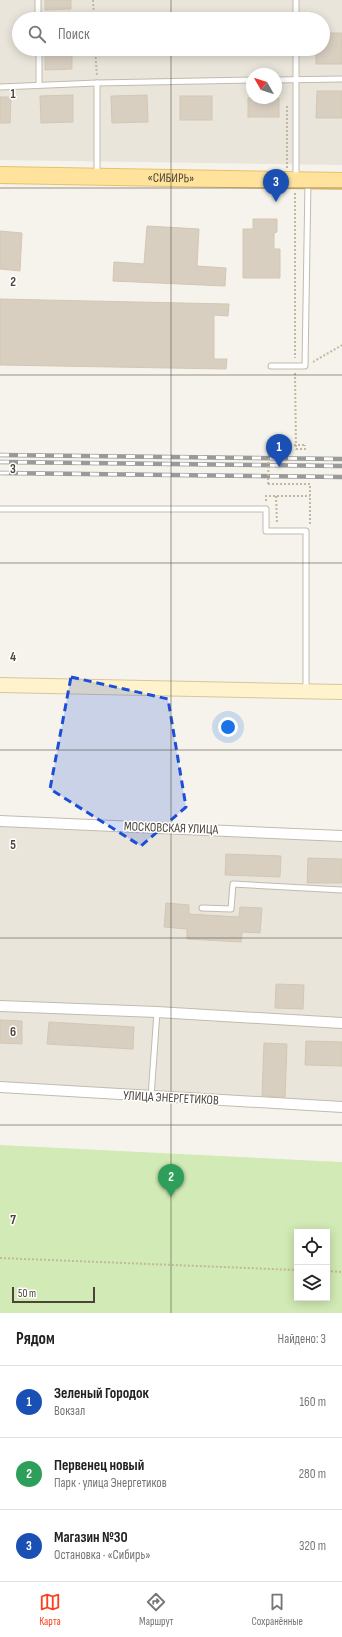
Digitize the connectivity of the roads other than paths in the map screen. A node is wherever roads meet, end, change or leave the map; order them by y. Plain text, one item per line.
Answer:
1 (38, 0) edge
2 (296, 0) edge
3 (38, 12) edge
4 (296, 12) edge
5 (39, 56) edge
6 (296, 56) edge
7 (342, 79) edge
8 (246, 80) edge
9 (282, 80) edge
10 (296, 80) junction
11 (97, 83) junction
12 (39, 85) junction
13 (0, 87) edge
14 (0, 175) edge
15 (97, 176) junction
16 (296, 179) junction
17 (342, 181) edge
18 (271, 366) dead end
19 (0, 509) edge
20 (0, 685) edge
21 (306, 691) junction
22 (342, 692) edge
23 (0, 821) edge
24 (342, 836) edge
25 (342, 890) edge
26 (202, 908) dead end
27 (0, 1006) edge
28 (158, 1012) junction
29 (342, 1024) edge
30 (0, 1087) edge
31 (151, 1097) junction
32 (342, 1107) edge

1 - 3 lane
2 - 4 lane
5 - 12 lane
6 - 10 lane
7 - 10 lane
8 - 11 lane
9 - 10 lane
10 - 16 lane
11 - 12 lane
11 - 15 lane
12 - 13 lane
14 - 15 main road, «СИБИРЬ»
15 - 16 main road, «СИБИРЬ»
16 - 17 main road, «СИБИРЬ»
16 - 18 lane
19 - 21 lane
20 - 21 street
21 - 22 street
23 - 24 street, МОСКОВСКАЯ УЛИЦА
25 - 26 lane
27 - 28 street
28 - 29 street
28 - 31 lane
30 - 31 street, УЛИЦА ЭНЕРГЕТИКОВ
31 - 32 street, УЛИЦА ЭНЕРГЕТИКОВ

